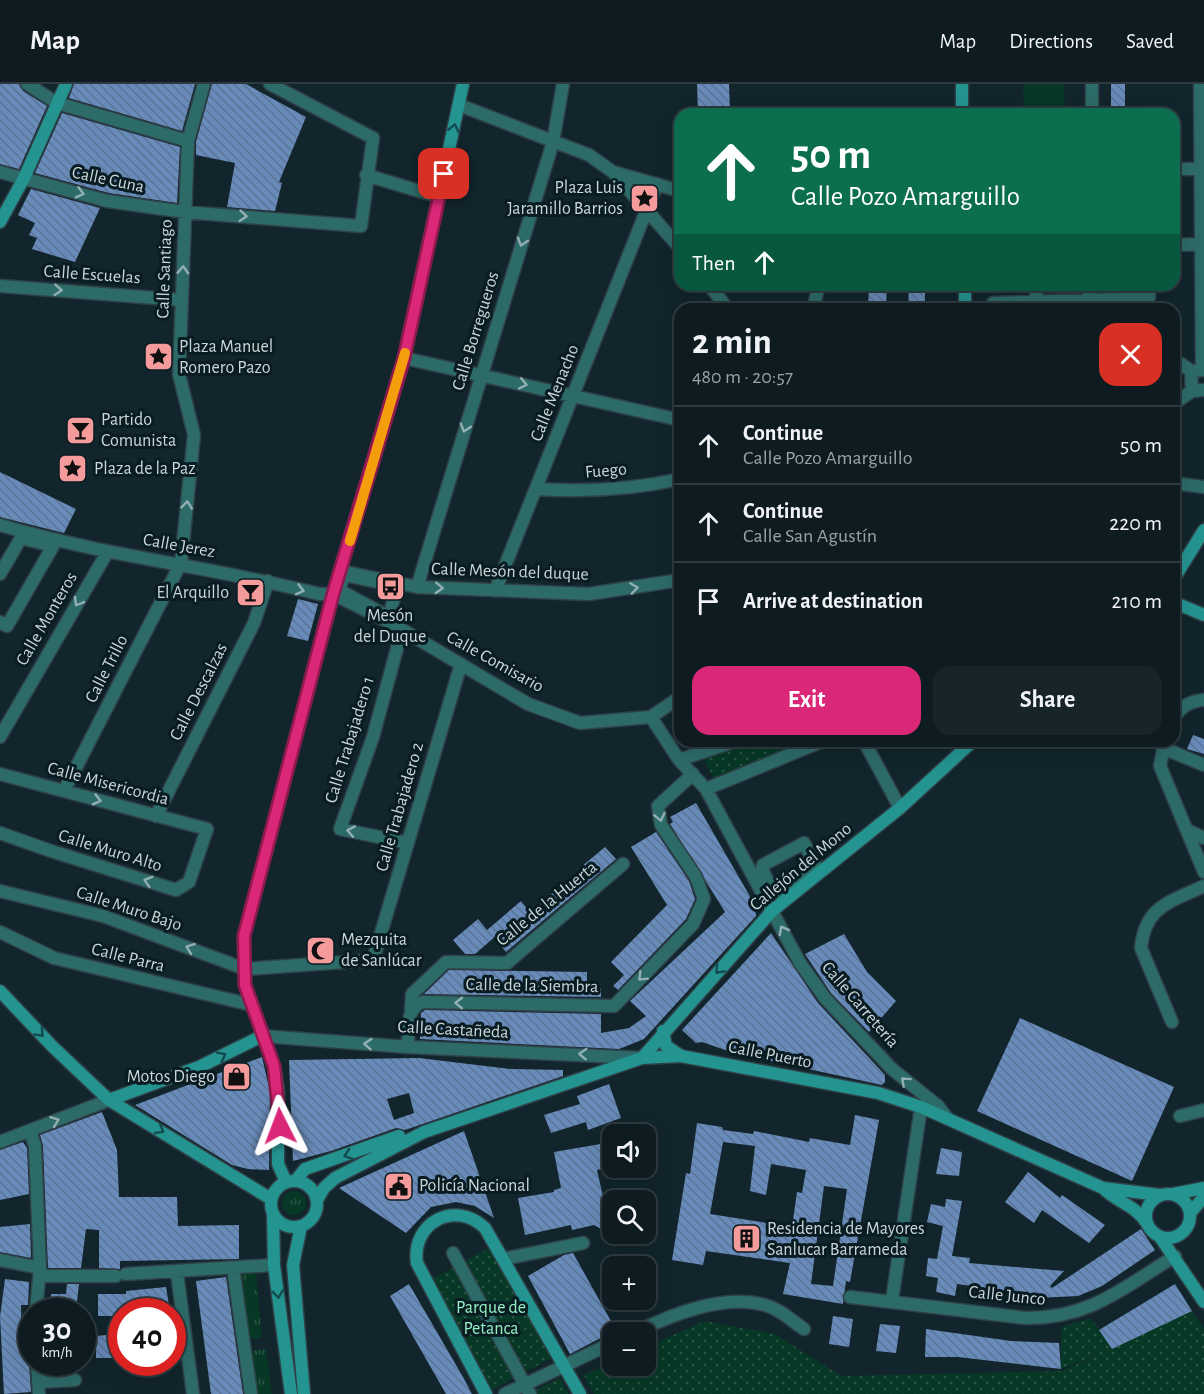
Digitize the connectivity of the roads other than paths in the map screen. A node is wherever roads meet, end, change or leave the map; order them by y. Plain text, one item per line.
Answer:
1 (27, 84) edge
2 (66, 84) edge
3 (204, 84) edge
4 (270, 84) edge
5 (463, 84) edge
6 (563, 84) edge
7 (962, 84) edge
8 (1092, 84) edge
9 (1200, 84) edge
10 (57, 102) junction
11 (459, 105) junction
12 (963, 108) edge
13 (1092, 108) edge
14 (188, 141) junction
15 (553, 142) junction
16 (1180, 169) edge
17 (1202, 169) edge
18 (0, 172) edge
19 (614, 172) junction
20 (366, 175) junction
21 (24, 178) junction
22 (657, 184) junction
23 (674, 189) edge
24 (439, 198) junction
25 (648, 209) junction
26 (185, 212) junction
27 (0, 222) edge
28 (674, 241) edge
29 (1202, 244) edge
30 (1180, 245) edge
31 (0, 286) edge
32 (714, 291) edge
33 (1089, 291) edge
34 (1149, 291) edge
35 (182, 300) junction
36 (1089, 300) junction
37 (723, 303) edge
38 (1063, 303) edge
39 (1106, 303) edge
40 (1118, 303) edge
41 (404, 358) junction
42 (1180, 364) edge
43 (1199, 370) edge
44 (481, 375) junction
45 (1198, 390) edge
46 (573, 394) junction
47 (1180, 400) edge
48 (674, 419) edge
49 (674, 480) edge
50 (1180, 484) edge
51 (1204, 487) edge
52 (536, 489) junction
53 (0, 525) edge
54 (19, 530) junction
55 (1202, 538) edge
56 (108, 551) junction
57 (181, 563) junction
58 (0, 564) edge
59 (1180, 570) edge
60 (341, 571) junction
61 (0, 574) edge
62 (268, 581) junction
63 (674, 581) edge
64 (417, 587) junction
65 (495, 591) junction
66 (336, 592) junction
67 (1180, 605) edge
68 (1204, 615) edge
69 (0, 622) edge
70 (402, 630) junction
71 (461, 664) junction
72 (1204, 700) edge
73 (674, 701) edge
74 (1180, 710) edge
75 (651, 717) junction
76 (0, 737) edge
77 (718, 747) edge
78 (808, 747) edge
79 (867, 747) edge
80 (966, 747) edge
81 (1164, 747) edge
82 (1168, 747) edge
83 (679, 760) junction
84 (1204, 765) edge
85 (0, 774) edge
86 (693, 774) junction
87 (706, 789) junction
88 (64, 791) junction
89 (900, 808) junction
90 (156, 816) junction
91 (207, 829) joint
92 (1187, 830) junction
93 (0, 833) edge
94 (1204, 838) edge
95 (408, 843) junction
96 (623, 864) dead end
97 (749, 864) junction
98 (826, 867) junction
99 (1204, 872) edge
100 (1204, 886) edge
101 (0, 891) edge
102 (772, 891) joint
103 (772, 911) junction
104 (0, 932) edge
105 (245, 969) junction
106 (0, 991) edge
107 (252, 1005) junction
108 (411, 1011) junction
109 (1172, 1022) dead end
110 (663, 1031) junction
111 (262, 1036) junction
112 (408, 1047) junction
113 (681, 1056) junction
114 (642, 1058) junction
115 (109, 1100) junction
116 (921, 1107) junction
117 (1204, 1110) edge
118 (1180, 1116) dead end
119 (948, 1119) junction
120 (30, 1131) junction
121 (424, 1132) junction
122 (0, 1142) edge
123 (291, 1181) junction
124 (1103, 1188) junction
125 (1204, 1188) edge
126 (1173, 1194) junction
127 (1160, 1195) junction
128 (1204, 1197) edge
129 (271, 1199) junction
130 (317, 1200) junction
131 (1190, 1213) junction
132 (273, 1215) junction
133 (1146, 1222) junction
134 (302, 1226) junction
135 (1179, 1235) junction
136 (1160, 1237) junction
137 (583, 1244) dead end
138 (453, 1253) dead end
139 (1175, 1256) junction
140 (503, 1259) junction
141 (0, 1260) edge
142 (274, 1265) junction
143 (233, 1268) junction
144 (40, 1272) junction
145 (177, 1273) junction
146 (850, 1297) dead end
147 (37, 1298) edge
148 (892, 1300) junction
149 (1204, 1302) edge
150 (656, 1323) edge
151 (804, 1329) dead end
152 (602, 1348) edge
153 (565, 1366) junction
154 (75, 1380) dead end
155 (39, 1388) edge
156 (528, 1389) edge
157 (193, 1394) edge
158 (251, 1394) edge
159 (291, 1394) edge
160 (304, 1394) edge
161 (486, 1394) edge
162 (505, 1394) edge
163 (580, 1394) edge

1 - 10 street
2 - 10 street
3 - 14 street, Calle Santiago
4 - 20 street
5 - 11 street
6 - 15 street, Calle Borregueros
7 - 12 street
8 - 13 street
9 - 17 street
10 - 14 street
10 - 21 street
11 - 15 street
24 -> 11 street
14 - 26 street, Calle Santiago
15 - 19 street
15 -> 44 street, Calle Borregueros
16 - 17 street
17 - 29 street
18 - 21 street, Calle Cuna
19 - 22 street
19 - 25 street
20 - 24 street
26 -> 20 street, Calle Cuna
21 -> 26 street, Calle Cuna
21 - 27 street
22 - 23 street
22 - 25 street
24 - 41 street
25 - 28 street
25 - 46 street, Calle Menacho
35 -> 26 street, Calle Santiago
29 - 30 street
29 - 43 street
31 -> 35 street, Calle Escuelas
32 - 37 street
33 - 36 street
34 - 40 street
57 -> 35 street, Calle Santiago
36 - 38 street
36 - 39 street
41 - 44 street
41 - 60 street
42 - 43 street
43 - 45 street
44 -> 46 street
44 -> 64 street, Calle Borregueros
45 - 47 street
46 - 48 street
46 - 52 street, Calle Menacho
49 - 52 street, Fuego
50 - 51 street
52 - 65 street, Calle Menacho
53 - 54 street, Calle Jerez
54 - 56 street, Calle Jerez
54 - 58 street
55 - 59 street
56 - 57 street, Calle Jerez
56 -> 76 street, Calle Monteros
57 - 62 street, Calle Jerez
57 - 88 street, Calle Trillo
60 - 64 street, Calle Mesón del duque
60 - 66 street
61 - 69 street
62 -> 66 street, Calle Jerez
62 - 90 street, Calle Descalzas
65 -> 63 street, Calle Mesón del duque
64 -> 65 street, Calle Mesón del duque
66 - 66 street
66 - 70 street, Calle Comisario
66 - 105 street
67 - 68 street
70 - 71 street, Calle Comisario
95 -> 70 street, Calle Trabajadero 1
71 - 75 street, Calle Comisario
71 - 95 street, Calle Trabajadero 2
72 - 74 street
73 - 75 street
75 - 83 street, Calle Carretería
77 - 83 street
78 - 87 street
79 - 89 street
80 - 89 street, Callejón del Mono
81 - 92 street
82 - 84 street
83 - 86 street, Calle Carretería
85 - 88 street, Calle Misericordia
86 - 87 street, Calle Carretería
86 -> 108 street, Calle de la Siembra
87 - 97 street, Calle Carretería
88 -> 90 street, Calle Misericordia
89 - 98 street, Callejón del Mono
90 - 91 street, Calle Misericordia
91 -> 93 street, Calle Muro Alto
92 - 94 street
92 - 99 street
95 - 105 street, Calle Trabajadero 2
96 - 108 street, Calle de la Huerta
97 - 98 street
97 - 103 street, Calle Carretería
98 - 103 street, Callejón del Mono
100 - 109 street
105 -> 101 street, Calle Muro Bajo
102 - 102 street
103 -> 110 street, Callejón del Mono
119 -> 103 street, Calle Carretería
104 - 107 street, Calle Parra
105 - 107 street
106 -> 115 street
107 - 111 street
108 - 112 street
110 - 113 street
110 - 114 street, Callejón del Mono
112 -> 111 street, Calle Castañeda
115 -> 111 street
111 - 123 street
114 -> 112 street, Calle Castañeda
113 - 114 street, Calle Puerto
113 - 116 street, Calle Puerto
114 - 121 street, Calle Puerto
120 -> 115 street
115 -> 129 street
116 - 119 street, Calle Puerto
116 - 148 street
117 - 118 street
119 - 124 street, Calle Puerto
120 - 122 street
120 - 144 street
121 -> 123 street, Calle Puerto
121 - 130 street, Calle Puerto
123 - 129 street
123 - 130 street
124 - 127 street, Calle Puerto
124 - 133 street, Calle Puerto
125 - 126 street
126 - 127 street
126 - 131 street
127 - 133 street
128 - 131 street
129 - 132 street
130 - 134 street
131 - 135 street
132 - 134 street
132 - 142 street
133 - 136 street
134 - 160 street
135 - 136 street
135 - 139 street
136 - 139 street
137 - 140 street
138 - 156 street
139 - 148 street, Calle Junco
139 - 149 street
140 - 153 street
140 - 161 street
141 - 144 street
142 - 143 street
142 -> 159 street
143 - 145 street
143 - 158 street
144 - 145 street
144 - 147 street
145 - 157 street
146 - 148 street, Calle Junco
150 - 151 street
152 - 153 street
153 - 156 street
153 - 163 street
154 - 155 street
156 - 162 street

